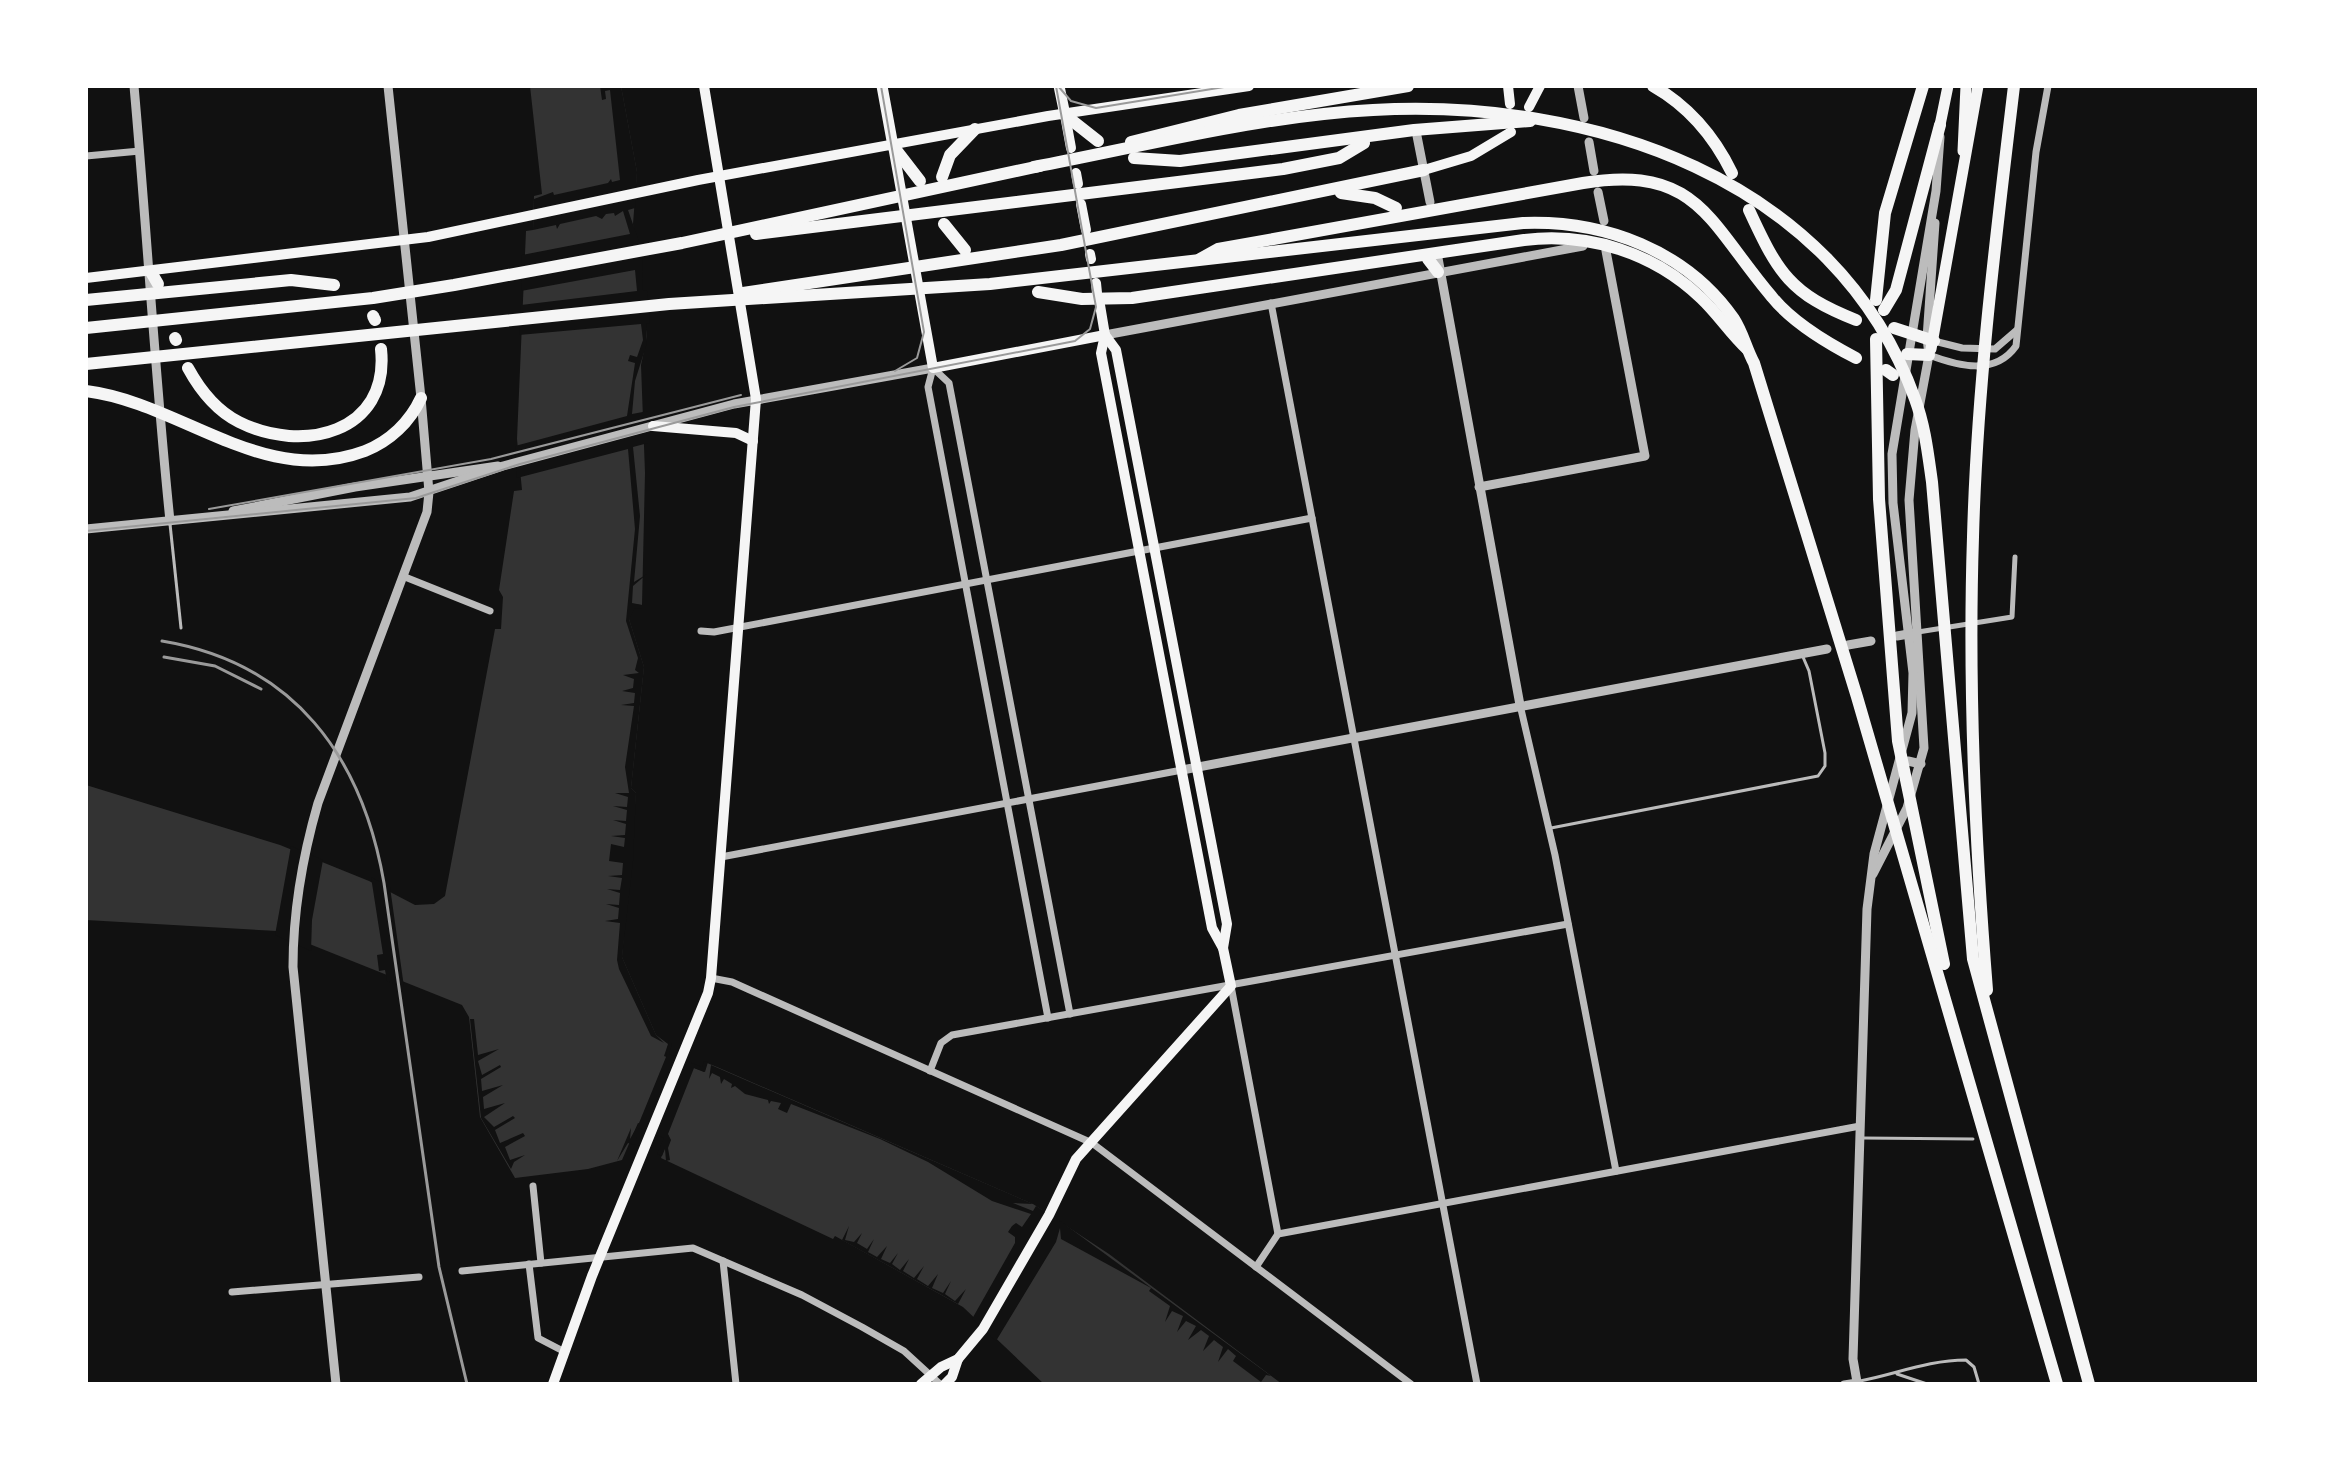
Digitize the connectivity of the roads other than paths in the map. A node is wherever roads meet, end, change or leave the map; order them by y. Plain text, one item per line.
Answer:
1 (134, 86) edge
2 (388, 86) edge
3 (704, 86) edge
4 (882, 86) edge
5 (1059, 86) edge
6 (1249, 86) edge
7 (1408, 86) edge
8 (1508, 86) edge
9 (1540, 86) edge
10 (1578, 86) edge
11 (1653, 86) edge
12 (1923, 86) edge
13 (1948, 86) edge
14 (1966, 86) edge
15 (1978, 86) edge
16 (2014, 86) edge
17 (2048, 86) edge
18 (1231, 88) edge
19 (1510, 104) dead end
20 (1529, 107) dead end
21 (1065, 115) junction
22 (1584, 118) dead end
23 (1537, 120) junction
24 (1940, 125) junction
25 (975, 129) junction
26 (1508, 132) dead end
27 (1417, 136) dead end
28 (1098, 141) dead end
29 (1589, 142) dead end
30 (1364, 143) dead end
31 (893, 146) junction
32 (1071, 148) dead end
33 (140, 151) junction
34 (86, 156) edge
35 (1134, 158) dead end
36 (1965, 163) junction
37 (1034, 167) junction
38 (1424, 170) junction
39 (1594, 171) dead end
40 (1732, 173) dead end
41 (721, 176) junction
42 (942, 177) dead end
43 (920, 181) dead end
44 (1936, 191) junction
45 (1598, 192) dead end
46 (1322, 193) junction
47 (1430, 202) dead end
48 (1081, 204) dead end
49 (1396, 208) dead end
50 (1749, 210) dead end
51 (1604, 221) dead end
52 (946, 224) dead end
53 (1086, 230) dead end
54 (404, 239) junction
55 (682, 243) junction
56 (960, 245) dead end
57 (1583, 246) dead end
58 (1606, 251) dead end
59 (1433, 259) dead end
60 (1194, 262) junction
61 (151, 272) junction
62 (1438, 272) junction
63 (86, 278) edge
64 (158, 284) dead end
65 (334, 285) dead end
66 (1041, 293) dead end
67 (86, 300) edge
68 (1271, 303) junction
69 (669, 304) junction
70 (1100, 305) dead end
71 (1854, 318) dead end
72 (86, 328) edge
73 (1894, 328) dead end
74 (2017, 330) junction
75 (1910, 332) junction
76 (1105, 335) junction
77 (1876, 339) dead end
78 (1930, 339) junction
79 (381, 349) dead end
80 (1747, 349) junction
81 (1856, 354) dead end
82 (1907, 354) junction
83 (1929, 355) junction
84 (86, 364) edge
85 (188, 368) dead end
86 (933, 368) junction
87 (86, 391) edge
88 (421, 398) junction
89 (756, 399) junction
90 (653, 426) junction
91 (753, 441) junction
92 (503, 466) junction
93 (428, 476) junction
94 (1479, 487) junction
95 (429, 492) junction
96 (218, 515) junction
97 (1312, 518) junction
98 (170, 521) junction
99 (86, 529) edge
100 (1154, 549) junction
101 (1140, 551) junction
102 (2015, 557) dead end
103 (405, 577) junction
104 (987, 580) junction
105 (965, 585) junction
106 (490, 611) dead end
107 (181, 628) dead end
108 (740, 628) junction
109 (701, 631) dead end
110 (1913, 633) junction
111 (1897, 636) dead end
112 (1871, 641) dead end
113 (1848, 645) dead end
114 (1827, 649) dead end
115 (1802, 654) junction
116 (1181, 686) junction
117 (1166, 689) junction
118 (1520, 705) junction
119 (1354, 737) junction
120 (1908, 761) dead end
121 (1921, 764) junction
122 (1196, 767) junction
123 (1182, 770) junction
124 (1029, 800) junction
125 (1007, 804) junction
126 (1548, 829) junction
127 (721, 857) junction
128 (1215, 861) junction
129 (1200, 863) junction
130 (1873, 874) junction
131 (1568, 924) junction
132 (1223, 948) junction
133 (1396, 956) junction
134 (711, 978) junction
135 (1231, 986) junction
136 (1070, 1014) junction
137 (1048, 1018) junction
138 (1990, 1029) junction
139 (1964, 1057) junction
140 (930, 1071) junction
141 (1860, 1126) junction
142 (1859, 1138) junction
143 (1973, 1139) dead end
144 (1092, 1143) junction
145 (1616, 1171) junction
146 (533, 1186) dead end
147 (1443, 1204) junction
148 (1278, 1234) junction
149 (600, 1257) junction
150 (723, 1261) junction
151 (541, 1263) junction
152 (529, 1264) junction
153 (1256, 1267) junction
154 (462, 1271) dead end
155 (419, 1277) dead end
156 (325, 1285) junction
157 (232, 1292) dead end
158 (563, 1351) junction
159 (958, 1359) junction
160 (1897, 1374) junction
161 (932, 1375) junction
162 (1857, 1382) junction
163 (336, 1384) edge
164 (553, 1384) edge
165 (736, 1384) edge
166 (921, 1384) edge
167 (942, 1384) edge
168 (1411, 1384) edge
169 (1477, 1384) edge
170 (1844, 1384) edge
171 (1927, 1384) edge
172 (1979, 1384) edge
173 (2057, 1384) edge
174 (2089, 1384) edge

1 - 33 street
2 - 54 street
3 - 41 main road
4 - 31 main road
5 - 21 main road
6 - 18 main road
7 - 37 highway
8 - 19 main road
9 - 20 main road
10 - 22 street
11 - 40 highway
12 - 24 highway
13 - 24 main road
14 - 36 main road
15 - 36 main road
16 - 138 highway
17 - 74 street
18 - 21 main road
21 - 25 main road
21 - 28 highway
21 - 32 main road
23 - 35 highway
23 - 37 highway
23 - 138 highway
24 - 44 street
25 - 31 main road
25 - 42 highway
26 - 38 main road
27 - 38 street
29 - 39 street
30 - 55 highway
31 - 41 main road
31 - 43 highway
31 - 86 main road
33 - 34 street
33 - 61 street
36 - 78 main road
37 - 55 highway
38 - 46 highway
38 - 47 street
41 - 54 main road
41 - 89 main road
44 - 75 street
44 - 78 street
45 - 51 street
46 - 49 highway
46 - 69 highway
48 - 53 main road
50 - 71 highway
52 - 56 highway
54 - 61 main road
54 - 88 street
55 - 72 highway
57 - 62 street
58 - 94 street
59 - 62 highway
60 - 69 highway
60 - 80 highway
60 - 81 highway
61 - 63 main road
61 - 64 highway
61 - 98 street
62 - 68 street
62 - 94 street
65 - 67 highway
66 - 80 highway
68 - 76 street
68 - 97 street
69 - 84 highway
70 - 76 main road
73 - 75 highway
74 - 78 street
74 - 83 street
75 - 78 highway
75 - 82 street
76 - 86 main road
76 - 100 main road
76 - 101 main road
77 - 139 highway
78 - 83 main road
79 - 85 highway
80 - 139 highway
82 - 83 highway
82 - 110 street
83 - 110 street
86 - 89 street
86 - 104 street
86 - 105 street
87 - 88 highway
88 - 93 street
89 - 90 street
89 - 91 main road
90 - 91 main road
90 - 92 street
91 - 108 main road
92 - 93 street
92 - 95 street
93 - 95 street
93 - 96 street
94 - 118 street
95 - 96 street
95 - 103 street
96 - 98 street
97 - 100 street
97 - 119 street
98 - 99 street
98 - 107 lane
100 - 101 street
100 - 116 main road
101 - 104 street
101 - 117 main road
102 - 110 street
103 - 106 street
103 - 156 street
104 - 105 street
104 - 124 street
105 - 108 street
105 - 125 street
108 - 109 street
108 - 127 main road
110 - 111 street
110 - 121 street
110 - 130 street
112 - 113 street
114 - 115 street
115 - 118 street
115 - 126 lane
116 - 117 main road
116 - 122 main road
117 - 123 main road
118 - 119 street
118 - 126 street
119 - 122 street
119 - 133 street
120 - 121 street
121 - 130 street
122 - 123 street
122 - 128 main road
123 - 124 street
123 - 129 main road
124 - 125 street
124 - 136 street
125 - 127 street
125 - 137 street
126 - 131 street
127 - 134 main road
128 - 129 main road
128 - 132 main road
129 - 132 main road
130 - 141 street
131 - 133 street
131 - 145 street
132 - 135 main road
133 - 135 street
133 - 147 street
134 - 140 street
134 - 149 main road
135 - 136 street
135 - 144 main road
135 - 148 street
136 - 137 street
137 - 140 street
138 - 174 highway
139 - 173 highway
140 - 144 street
141 - 142 street
141 - 145 street
142 - 143 lane
142 - 162 street
144 - 153 street
144 - 159 main road
145 - 147 street
146 - 151 street
147 - 148 street
147 - 169 street
148 - 153 street
149 - 150 street
149 - 151 street
149 - 158 main road
150 - 161 street
150 - 165 street
151 - 152 street
152 - 154 street
152 - 158 street
153 - 168 street
155 - 156 street
156 - 157 street
156 - 163 street
158 - 164 main road
159 - 161 main road
159 - 167 main road
160 - 162 lane
160 - 171 lane
160 - 172 lane
161 - 166 main road
161 - 167 street
162 - 170 street

